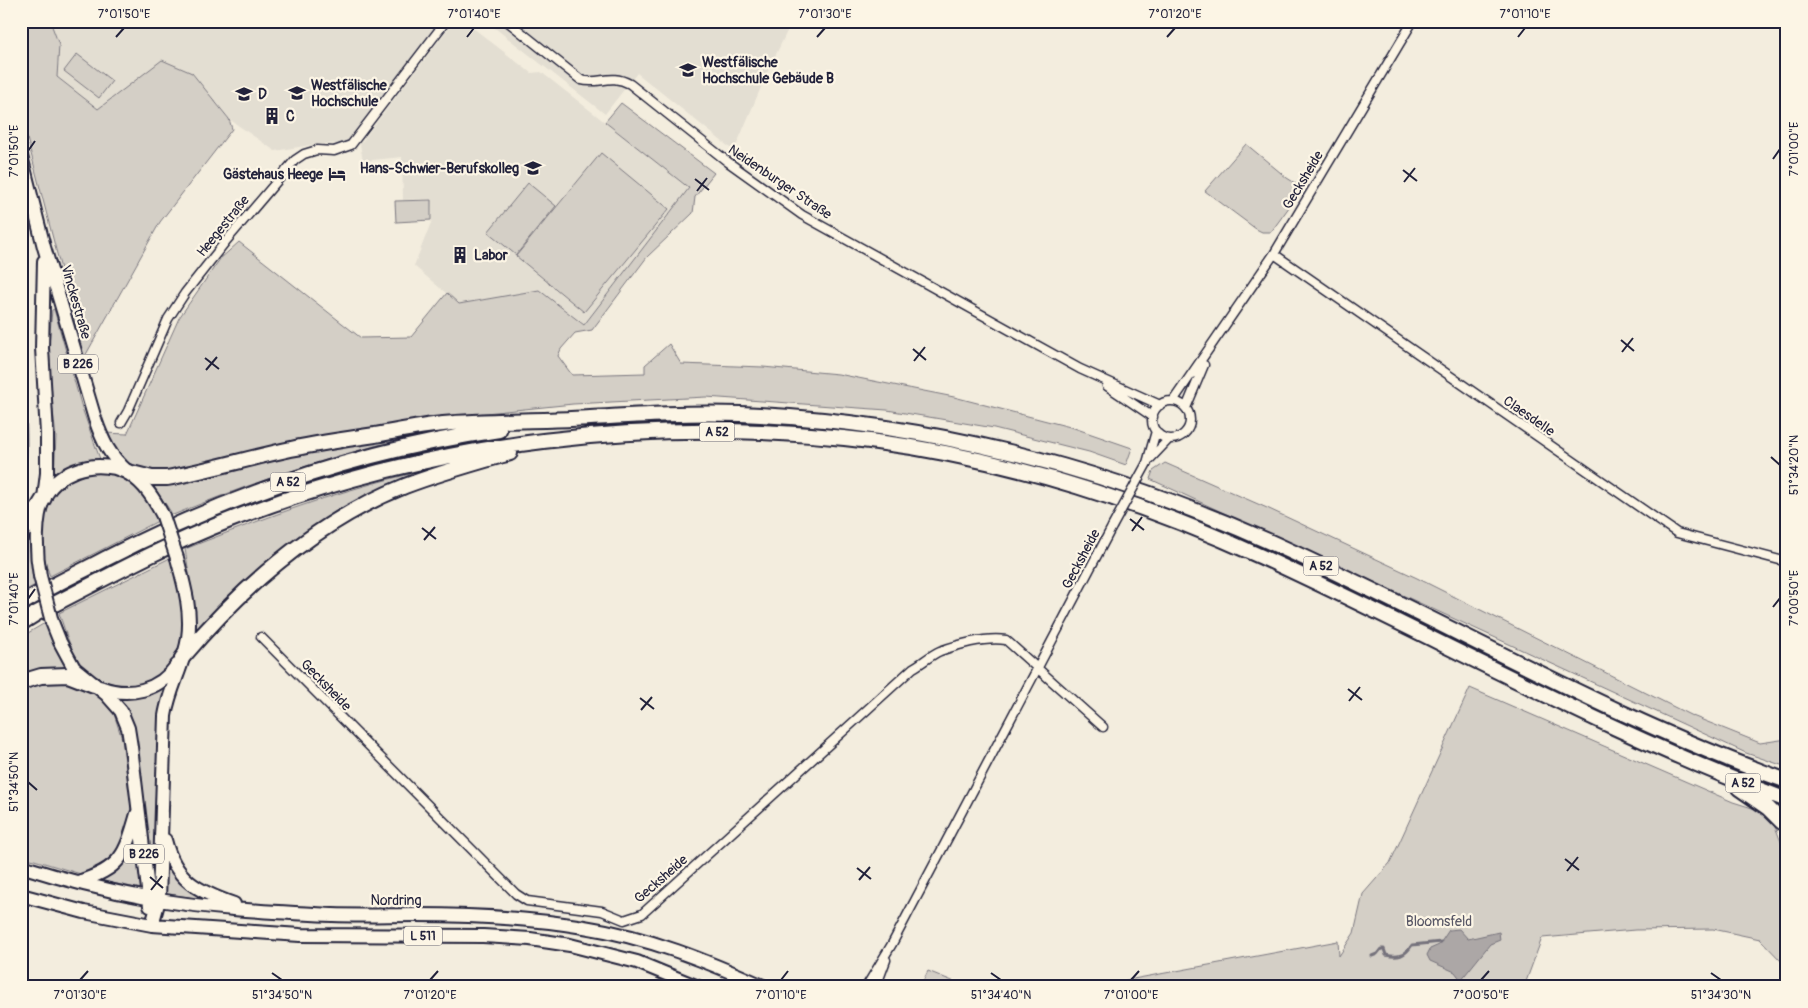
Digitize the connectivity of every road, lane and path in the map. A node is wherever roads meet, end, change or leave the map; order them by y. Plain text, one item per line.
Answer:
1 (446, 21) edge
2 (507, 21) edge
3 (1412, 21) edge
4 (21, 156) edge
5 (44, 247) junction
6 (1274, 254) junction
7 (1211, 349) junction
8 (1080, 369) junction
9 (1174, 401) junction
10 (1160, 405) junction
11 (1186, 408) junction
12 (1153, 417) junction
13 (574, 419) junction
14 (121, 423) dead end
15 (1156, 431) junction
16 (559, 439) junction
17 (1169, 439) junction
18 (1147, 462) junction
19 (128, 472) junction
20 (44, 498) junction
21 (21, 535) edge
22 (1787, 562) edge
23 (21, 604) edge
24 (21, 623) edge
25 (261, 637) dead end
26 (182, 658) junction
27 (1037, 667) junction
28 (21, 682) edge
29 (94, 685) junction
30 (1103, 727) dead end
31 (1699, 766) junction
32 (1787, 781) edge
33 (1787, 800) edge
34 (139, 810) junction
35 (1782, 822) dead end
36 (162, 828) junction
37 (21, 866) edge
38 (78, 882) junction
39 (21, 895) edge
40 (154, 899) junction
41 (255, 911) junction
42 (152, 925) junction
43 (892, 944) junction
44 (698, 987) edge
45 (765, 987) edge
46 (866, 987) edge
47 (876, 987) edge

1 - 14 street, Heegestraße
2 - 8 street, Neidenburger Straße
3 - 6 street, Gecksheide
4 - 5 main road, Vinckestraße / B 226
5 - 19 main road, Vinckestraße / B 226
5 - 20 main road, Vinckestraße / B 226
6 - 7 street, Gecksheide
6 - 22 street, Claesdelle
7 - 9 street, Gecksheide
7 - 11 street, Gecksheide
8 - 10 street, Neidenburger Straße
8 - 12 street, Neidenburger Straße
9 - 10 street
9 - 11 street
10 - 12 street
11 - 17 street
12 - 15 street
13 - 19 highway
13 - 23 highway, A 52
13 - 32 highway, A 52
15 - 17 street
15 - 18 street, Gecksheide
16 - 24 highway, A 52
16 - 26 highway
16 - 31 highway, A 52
17 - 18 street, Gecksheide
18 - 27 street, Gecksheide, bridge
19 - 20 main road
19 - 26 main road, B 226, bridge
20 - 21 highway
20 - 29 main road, B 226, bridge
25 - 27 street, Gecksheide
26 - 29 main road
26 - 36 main road, B 226
27 - 30 street, Gecksheide
27 - 43 street, Gecksheide
28 - 29 highway
29 - 34 main road, B 226
31 - 33 highway, A 52
31 - 35 highway
34 - 38 main road
34 - 40 main road, B 226
36 - 40 main road, B 226
36 - 41 main road
37 - 38 main road, Nordring / L 511
38 - 40 main road, Nordring / L 511
39 - 42 main road, L 511
40 - 41 main road, Nordring / L 511
40 - 42 main road, B 226
41 - 45 main road, Nordring / L 511
42 - 44 main road, L 511
43 - 46 street, Gecksheide
43 - 47 street, Gecksheide

